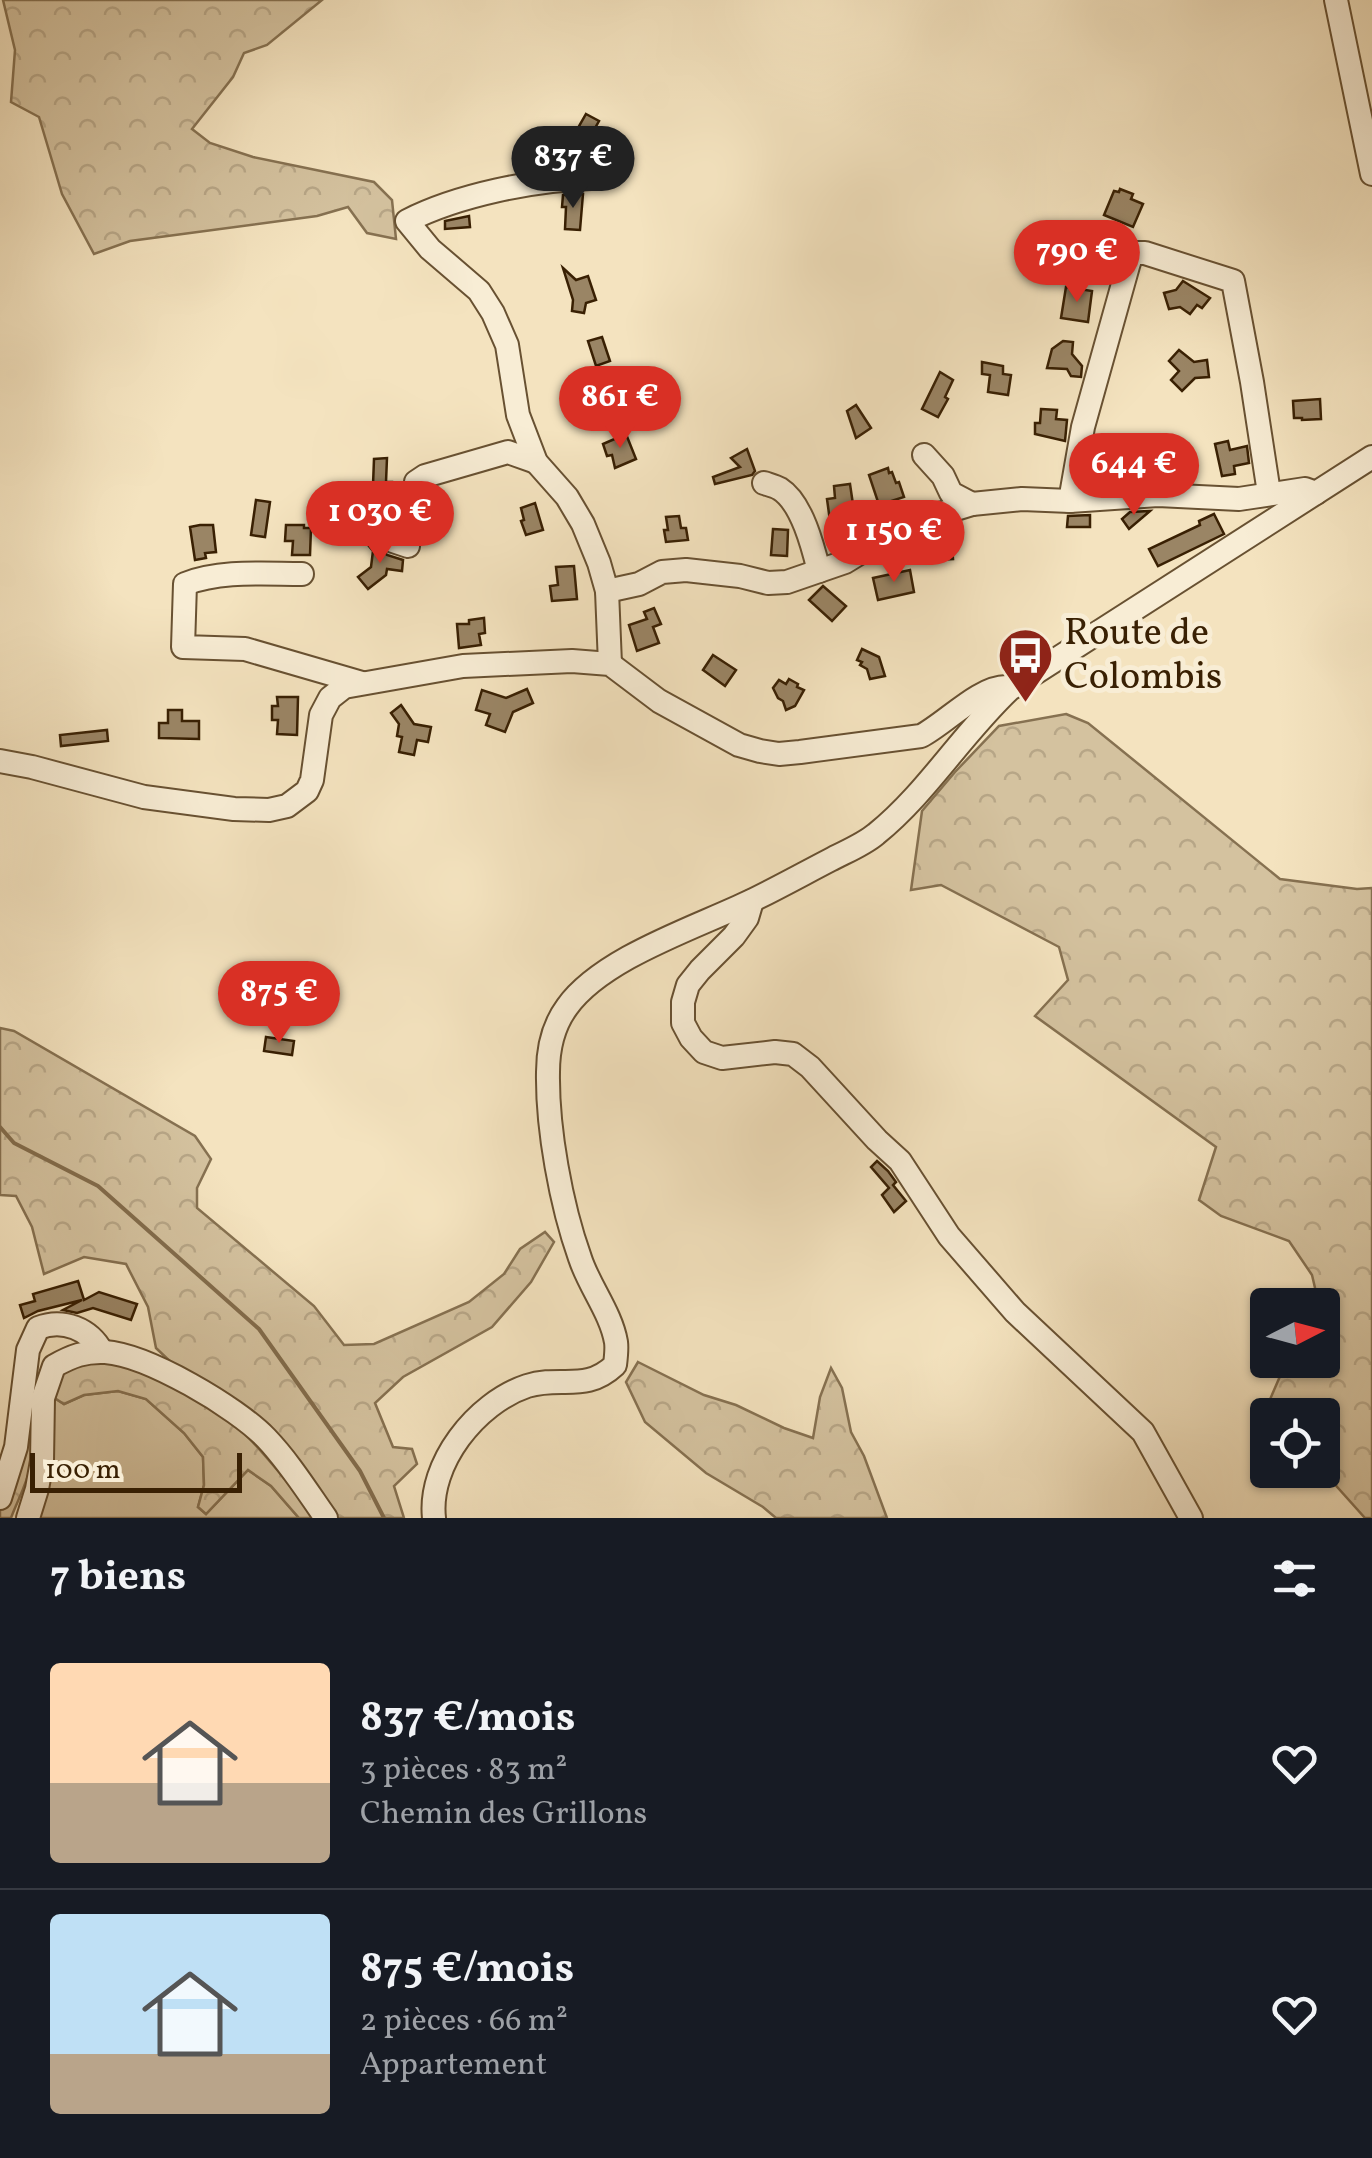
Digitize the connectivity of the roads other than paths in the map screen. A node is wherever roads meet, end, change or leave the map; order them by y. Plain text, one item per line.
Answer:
1 (1336, 0) edge
2 (1372, 174) edge
3 (591, 178) dead end
4 (924, 455) dead end
5 (1372, 457) edge
6 (536, 462) junction
7 (764, 483) dead end
8 (1268, 493) junction
9 (1316, 493) junction
10 (1070, 500) junction
11 (972, 504) junction
12 (412, 519) dead end
13 (819, 571) junction
14 (302, 574) dead end
15 (608, 591) junction
16 (610, 664) junction
17 (362, 683) junction
18 (1010, 689) junction
19 (0, 761) edge
20 (752, 900) junction
21 (102, 1352) junction
22 (0, 1498) edge
23 (28, 1518) edge
24 (326, 1518) edge
25 (434, 1518) edge
26 (1192, 1518) edge

1 - 2 street
3 - 6 street
4 - 11 street
5 - 9 street
6 - 12 street
6 - 15 street
7 - 13 street
8 - 9 street
8 - 10 street
8 - 10 street
9 - 18 street
10 - 11 street
11 - 13 street
13 - 15 street
14 - 17 street
15 - 16 street
16 - 17 street
16 - 18 street
17 - 19 street
18 - 20 street
20 - 25 street
20 - 26 street
21 - 22 street
21 - 23 street
21 - 24 street

